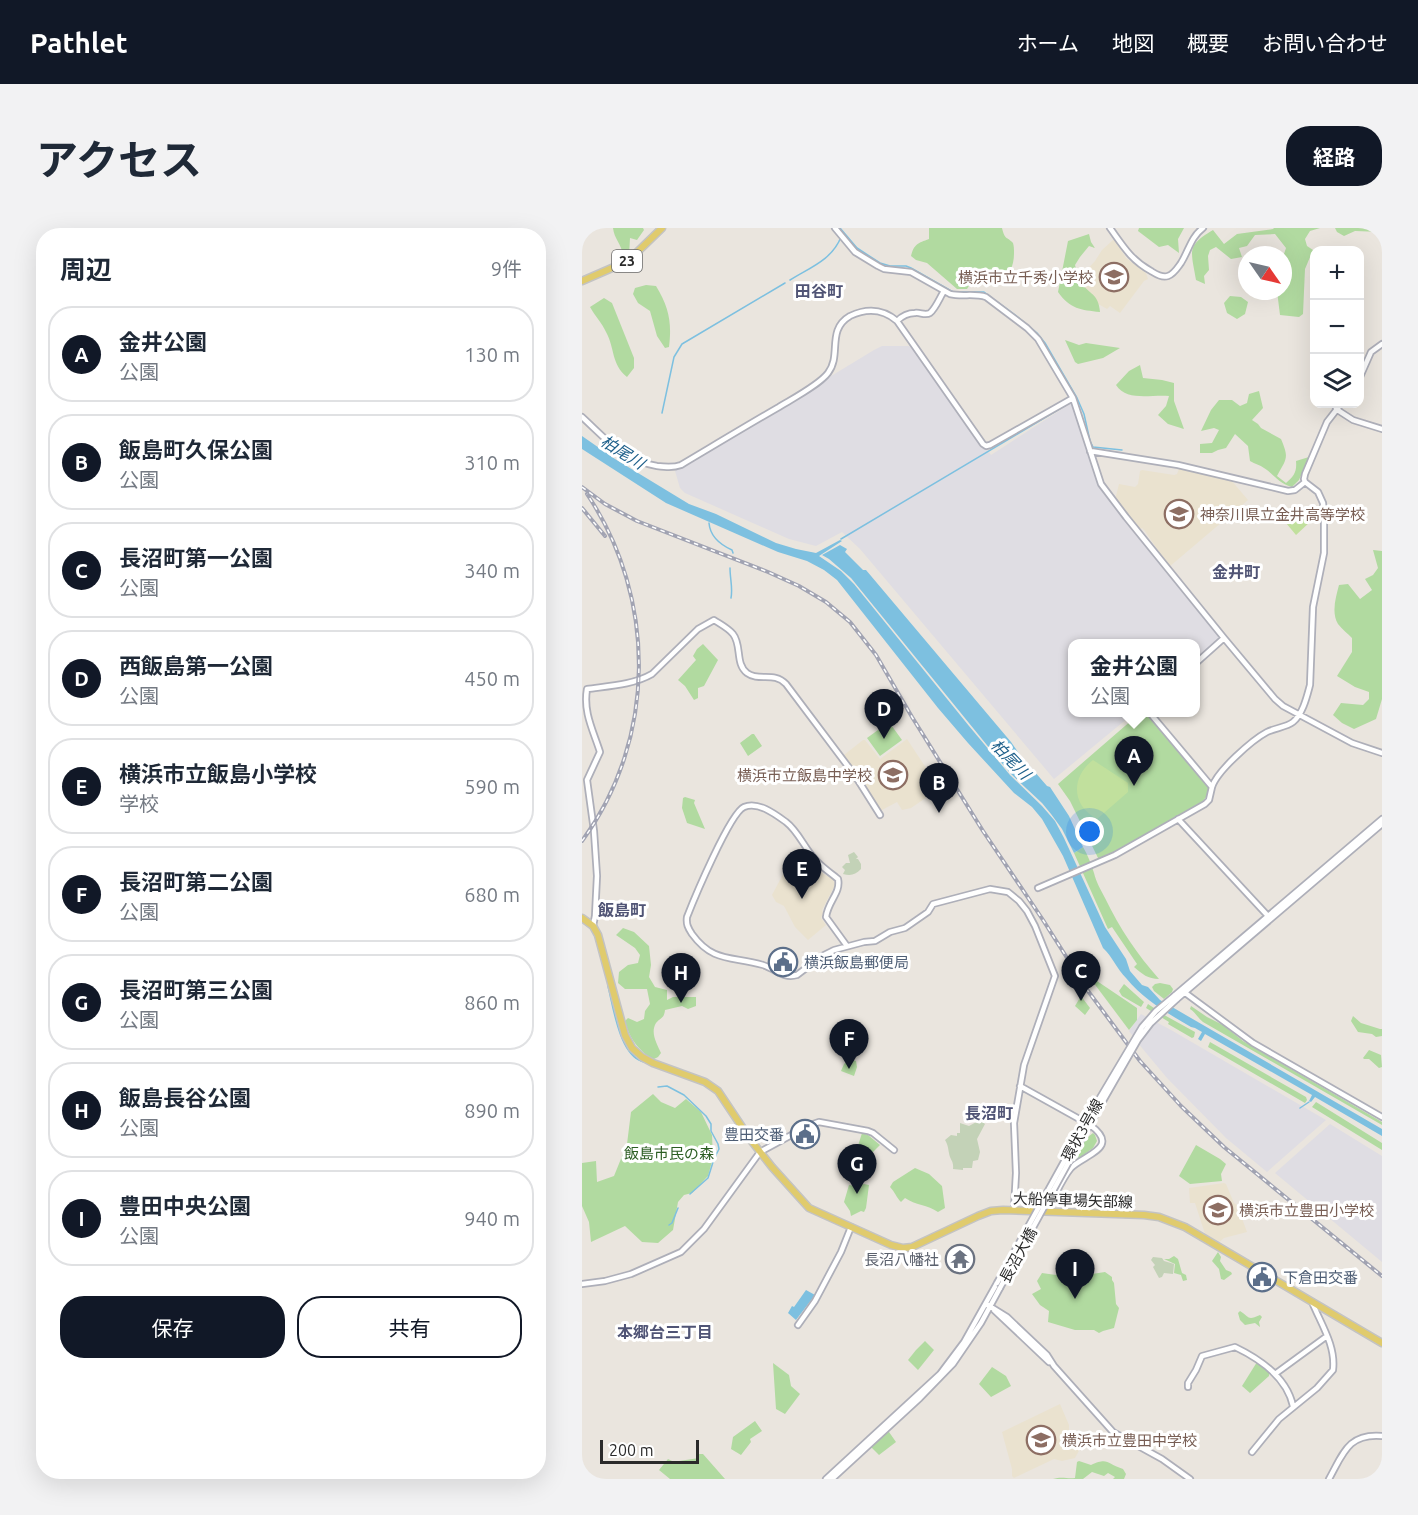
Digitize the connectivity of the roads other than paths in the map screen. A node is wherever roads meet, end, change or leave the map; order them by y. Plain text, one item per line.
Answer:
1 (662, 228) edge
2 (835, 228) edge
3 (1110, 228) edge
4 (1203, 228) edge
5 (582, 281) edge
6 (944, 291) junction
7 (897, 321) junction
8 (1382, 344) edge
9 (1364, 367) edge
10 (1074, 401) junction
11 (1336, 409) joint
12 (582, 417) edge
13 (1382, 429) edge
14 (1090, 451) junction
15 (1305, 482) junction
16 (1224, 638) junction
17 (1200, 659) edge
18 (1300, 715) junction
19 (1153, 717) edge
20 (1382, 753) edge
21 (1212, 787) junction
22 (880, 814) dead end
23 (1178, 819) junction
24 (1382, 819) edge
25 (1382, 824) edge
26 (1038, 888) dead end
27 (582, 918) edge
28 (1270, 918) junction
29 (594, 926) junction
30 (847, 946) junction
31 (1183, 991) junction
32 (1020, 1086) junction
33 (1382, 1117) edge
34 (1087, 1124) junction
35 (894, 1150) dead end
36 (760, 1152) junction
37 (1014, 1209) junction
38 (1047, 1210) junction
39 (851, 1227) junction
40 (582, 1284) edge
41 (1312, 1302) junction
42 (988, 1305) junction
43 (798, 1324) dead end
44 (1327, 1336) junction
45 (1382, 1343) edge
46 (1275, 1374) junction
47 (1188, 1387) dead end
48 (1293, 1406) junction
49 (1382, 1436) edge
50 (1252, 1452) dead end
51 (826, 1479) edge
52 (832, 1479) edge
53 (1190, 1479) edge
54 (1329, 1479) edge

1 - 5 main road, 23
2 - 6 street
3 - 4 street
6 - 7 street
6 - 10 street
7 - 10 street
7 - 12 street
8 - 9 street
10 - 14 street
11 - 13 street
11 - 15 street
14 - 15 street
14 - 16 street
15 - 18 street
16 - 17 street
16 - 18 street
18 - 20 street
18 - 21 street
19 - 21 street
21 - 23 street
22 - 29 street
23 - 26 street
23 - 28 street
24 - 28 street, 環状3号線
25 - 28 street, 環状3号線
27 - 29 main road
28 - 31 street, 環状3号線
29 - 36 main road, 大船停車場矢部線
30 - 30 street
30 - 32 street
31 - 33 street
31 - 34 street, 環状3号線, bridge
32 - 34 street
32 - 37 street
34 - 38 street
34 - 42 street, 長沼大橋, bridge
35 - 36 street
36 - 39 main road, 大船停車場矢部線
36 - 40 street
37 - 38 main road, 大船停車場矢部線
37 - 39 main road, 大船停車場矢部線
38 - 41 main road, 大船停車場矢部線
39 - 43 street
41 - 44 street
41 - 45 main road, 大船停車場矢部線
42 - 51 street
42 - 52 street
42 - 53 street
44 - 46 street
44 - 48 street
46 - 47 street
46 - 48 street
48 - 50 street
49 - 54 street

